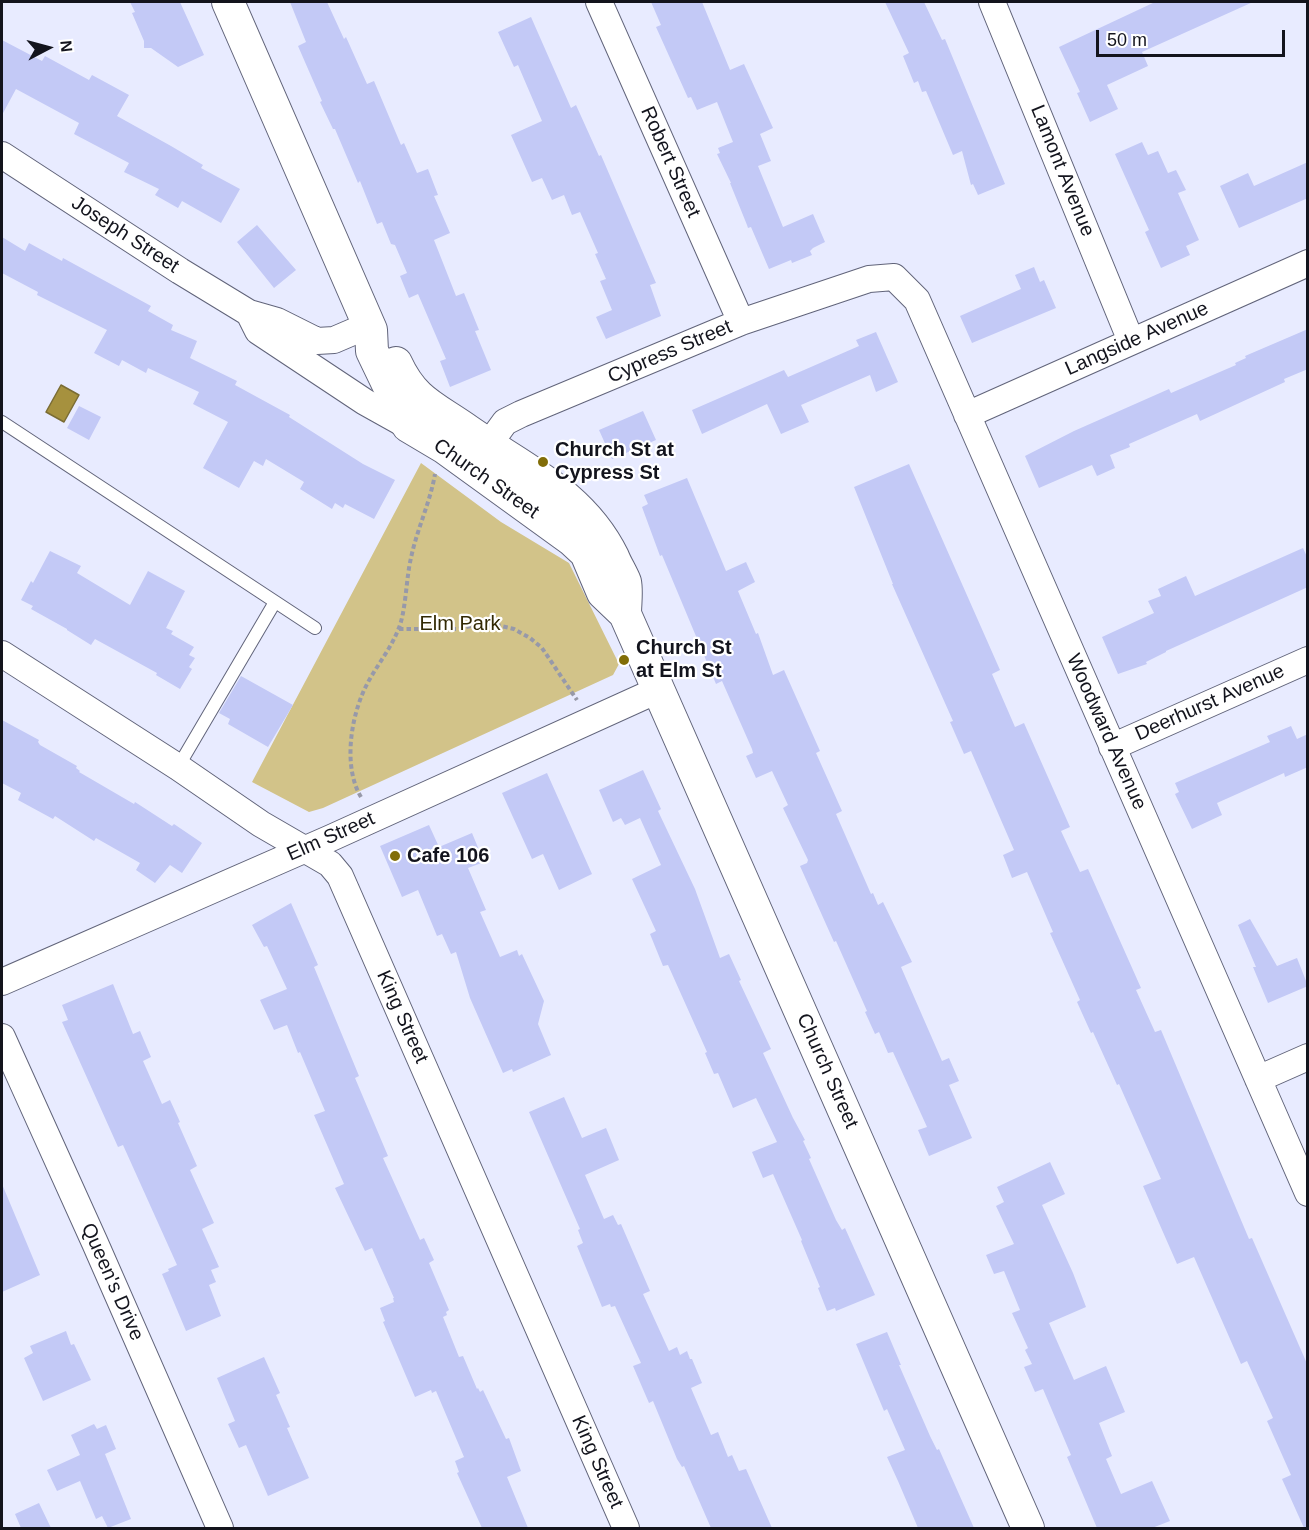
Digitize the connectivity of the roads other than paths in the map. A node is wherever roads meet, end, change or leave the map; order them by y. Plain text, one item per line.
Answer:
1 (228, 2) edge
2 (599, 2) edge
3 (996, 3) edge
4 (2, 155) edge
5 (1308, 262) edge
6 (894, 277) joint
7 (249, 313) junction
8 (741, 322) junction
9 (370, 328) junction
10 (1131, 341) junction
11 (967, 415) junction
12 (2, 422) edge
13 (408, 426) junction
14 (479, 457) junction
15 (275, 602) junction
16 (315, 628) dead end
17 (2, 654) edge
18 (1308, 660) edge
19 (660, 688) junction
20 (1112, 747) junction
21 (178, 767) junction
22 (304, 849) junction
23 (2, 982) edge
24 (2, 1037) edge
25 (1308, 1057) edge
26 (1258, 1079) junction
27 (1308, 1193) edge
28 (220, 1528) edge
29 (626, 1528) edge
30 (1028, 1528) edge

1 - 9 street, Church Street
2 - 8 street, Robert Street
3 - 10 street, Lamont Avenue
4 - 7 street, Joseph Street
5 - 10 street, Langside Avenue
6 - 8 street, Cypress Street
6 - 11 street, Woodward Avenue
7 - 9 street, Joseph Street
7 - 13 street, Joseph Street
8 - 14 street, Cypress Street
9 - 13 street, Church Street
9 - 14 street, Church Street
10 - 11 street, Langside Avenue
11 - 20 street, Woodward Avenue
12 - 15 lane
13 - 14 street, Church Street
14 - 19 street, Church Street
15 - 16 lane
15 - 21 lane
17 - 21 street, King Street
18 - 20 street, Deerhurst Avenue
19 - 22 street, Elm Street
19 - 30 street, Church Street
20 - 26 street, Woodward Avenue
21 - 22 street, King Street
22 - 23 street, Elm Street
22 - 29 street, King Street
24 - 28 street, Queen's Drive
25 - 26 street
26 - 27 street, Woodward Avenue

